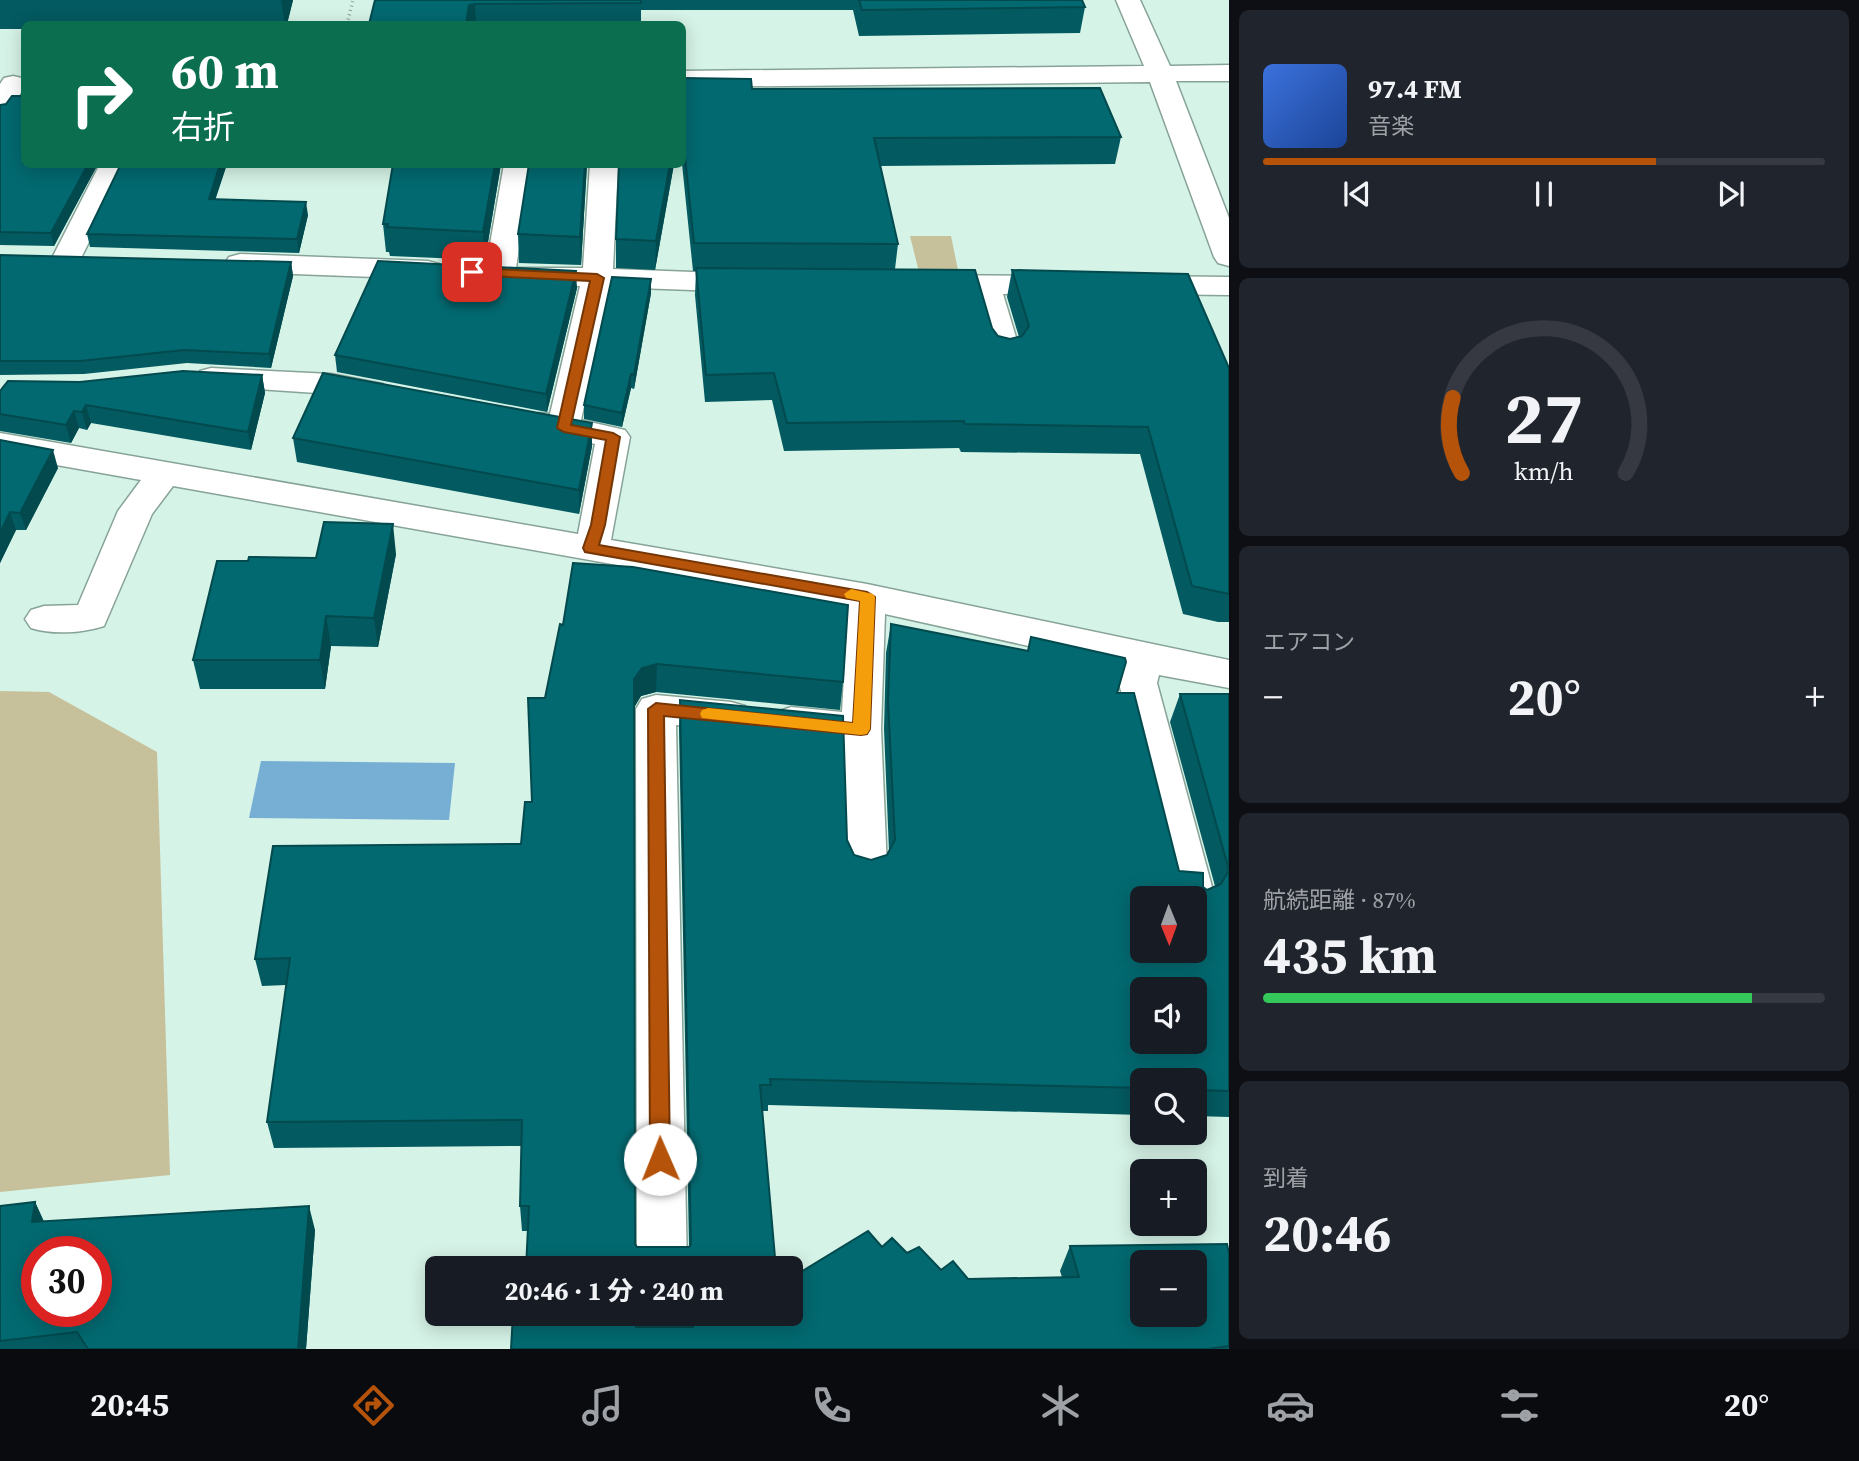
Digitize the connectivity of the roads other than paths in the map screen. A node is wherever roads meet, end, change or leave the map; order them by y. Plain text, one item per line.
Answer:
1 (1128, 0) edge
2 (1160, 73) junction
3 (1229, 73) edge
4 (686, 79) edge
5 (12, 84) edge
6 (0, 108) edge
7 (112, 168) edge
8 (517, 168) edge
9 (604, 168) edge
10 (1229, 257) edge
11 (67, 258) edge
12 (215, 262) edge
13 (477, 272) junction
14 (597, 278) junction
15 (771, 283) edge
16 (892, 284) edge
17 (985, 284) junction
18 (1229, 286) edge
19 (1005, 354) edge
20 (179, 377) edge
21 (399, 396) edge
22 (509, 417) edge
23 (564, 428) junction
24 (0, 444) edge
25 (165, 473) junction
26 (590, 548) junction
27 (867, 597) junction
28 (44, 619) dead end
29 (1144, 658) junction
30 (1229, 674) edge
31 (861, 729) junction
32 (866, 868) edge
33 (1190, 886) edge
34 (662, 1256) edge
35 (663, 1326) edge
36 (663, 1349) edge

1 - 2 street
2 - 3 street
2 - 4 street
2 - 10 street
5 - 6 street
7 - 11 street
8 - 13 street
9 - 14 street
12 - 13 street
13 - 14 street
14 - 15 street
14 - 23 street
16 - 17 street
17 - 18 street
17 - 19 street
20 - 21 street
22 - 23 street
23 - 26 street
24 - 25 street
25 - 26 street
25 - 28 street
26 - 27 street
27 - 29 street
27 - 31 street
29 - 30 street
29 - 33 street
31 - 32 street
31 - 34 street
35 - 36 street

